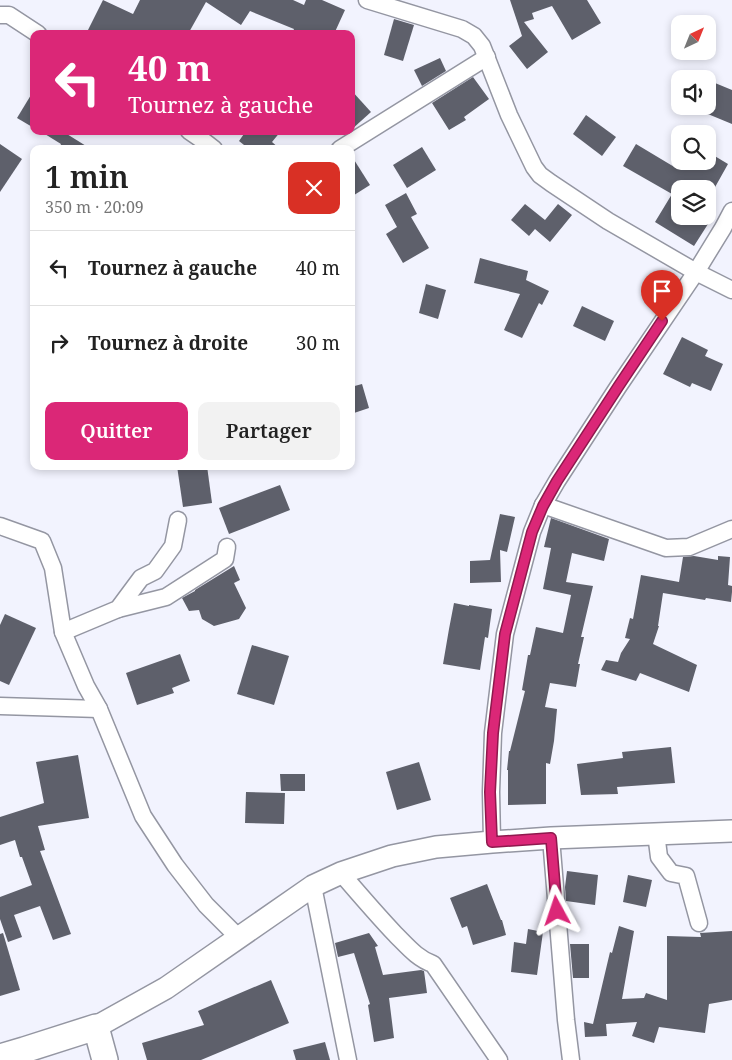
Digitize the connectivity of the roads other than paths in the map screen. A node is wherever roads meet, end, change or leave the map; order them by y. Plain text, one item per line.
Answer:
1 (367, 0) edge
2 (0, 16) edge
3 (32, 30) edge
4 (487, 57) junction
5 (195, 135) edge
6 (208, 145) edge
7 (346, 145) edge
8 (732, 211) edge
9 (696, 272) junction
10 (732, 290) edge
11 (543, 506) junction
12 (178, 520) dead end
13 (0, 526) edge
14 (732, 530) edge
15 (227, 548) dead end
16 (118, 609) junction
17 (63, 632) junction
18 (0, 706) edge
19 (99, 709) junction
20 (732, 831) edge
21 (656, 833) junction
22 (551, 838) junction
23 (492, 842) junction
24 (341, 873) junction
25 (314, 886) junction
26 (699, 923) dead end
27 (239, 938) junction
28 (96, 1027) junction
29 (0, 1057) edge
30 (105, 1060) edge
31 (348, 1060) edge
32 (499, 1060) edge
33 (571, 1060) edge

1 - 4 street
2 - 3 street
4 - 7 street
4 - 9 street
5 - 6 street
8 - 9 street
9 - 10 street
9 - 11 street
11 - 14 street
11 - 23 street
12 - 16 street
13 - 17 street
15 - 16 street
16 - 17 street
17 - 19 street
18 - 19 street
19 - 27 street
20 - 21 main road
21 - 22 main road
21 - 26 street
22 - 23 main road
22 - 33 street
23 - 24 main road
24 - 25 main road
24 - 32 street
25 - 27 main road
25 - 31 street
27 - 28 main road
28 - 29 highway
28 - 30 highway

